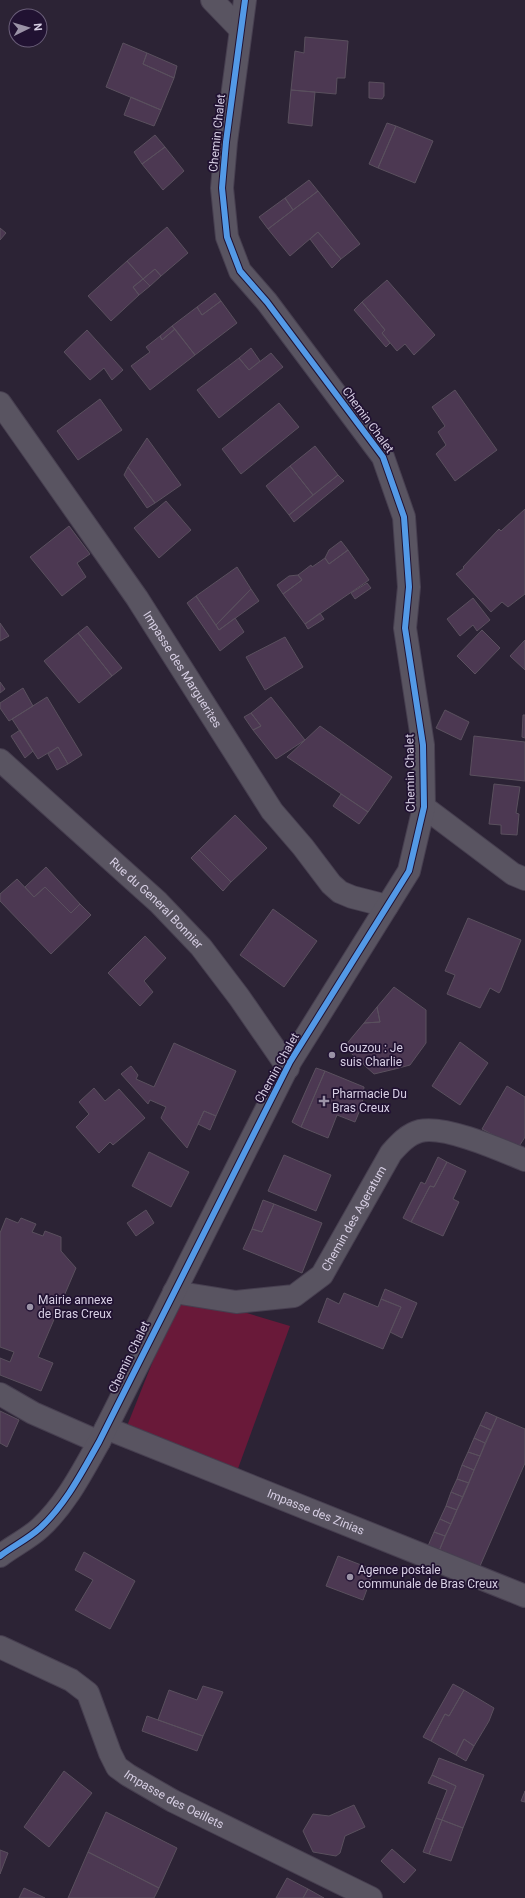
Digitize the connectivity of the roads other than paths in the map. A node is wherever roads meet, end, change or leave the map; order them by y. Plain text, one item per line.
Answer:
1 (212, 0) edge
2 (244, 0) edge
3 (240, 29) junction
4 (0, 403) edge
5 (0, 760) edge
6 (424, 807) junction
7 (525, 879) edge
8 (387, 906) junction
9 (288, 1068) junction
10 (525, 1160) edge
11 (174, 1292) junction
12 (0, 1394) edge
13 (103, 1435) junction
14 (0, 1556) edge
15 (525, 1596) edge
16 (0, 1646) edge
17 (371, 1898) edge

1 - 3 street
2 - 3 street, Chemin Chalet
3 - 6 street, Chemin Chalet
4 - 8 street, Impasse des Marguerites
5 - 9 street, Rue du General Bonnier
6 - 7 street
6 - 8 street, Chemin Chalet
8 - 9 street, Chemin Chalet
9 - 11 street, Chemin Chalet
10 - 11 street, Chemin des Ageratum
11 - 13 street, Chemin Chalet
12 - 13 street
13 - 14 street, Chemin Chalet
13 - 15 street, Impasse des Zinias
16 - 17 street, Impasse des Oeillets

